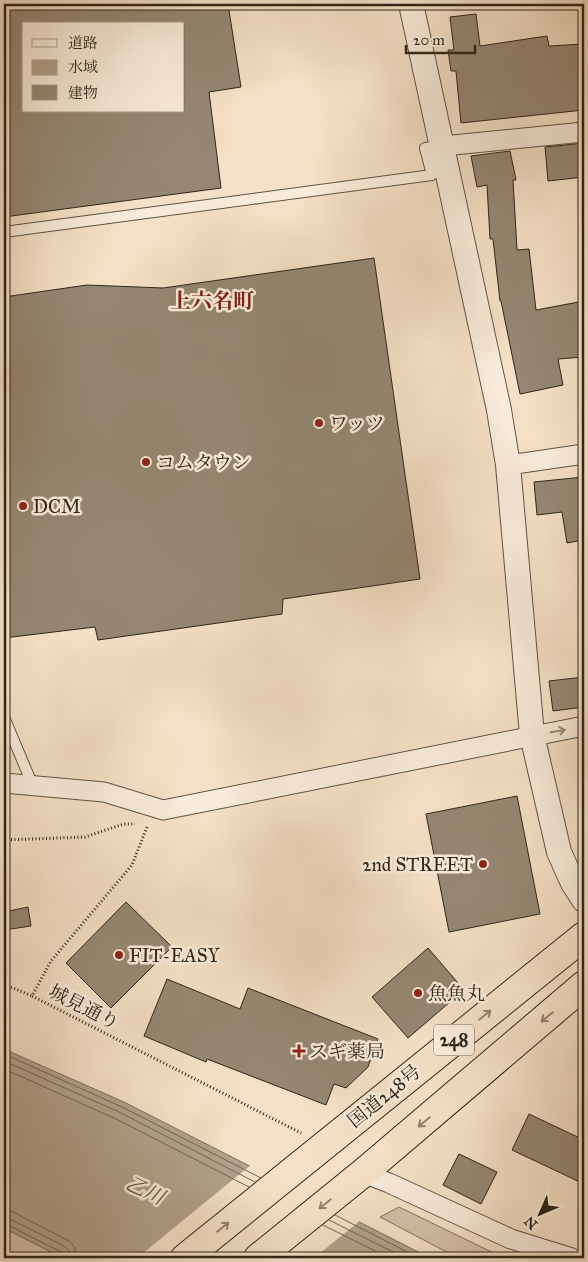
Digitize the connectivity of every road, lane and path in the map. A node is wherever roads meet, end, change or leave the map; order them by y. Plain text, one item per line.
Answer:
1 (411, 4) edge
2 (584, 132) edge
3 (443, 146) junction
4 (4, 232) edge
5 (584, 454) edge
6 (508, 465) junction
7 (4, 718) edge
8 (584, 726) edge
9 (532, 735) junction
10 (4, 783) edge
11 (33, 786) junction
12 (4, 840) edge
13 (584, 900) edge
14 (584, 936) edge
15 (584, 985) edge
16 (4, 986) edge
17 (32, 996) junction
18 (313, 1139) junction
19 (363, 1174) junction
20 (185, 1258) edge
21 (258, 1258) edge
22 (572, 1258) edge

1 - 3 street
2 - 3 street
3 - 4 lane
3 - 6 street
5 - 6 street
6 - 9 street
7 - 11 lane
9 -> 8 street
9 - 11 street
9 - 13 street
10 - 11 street
12 - 17 path, 城見通り
18 -> 14 highway, 国道248号 / 248
15 -> 19 highway, 248
16 - 17 path
17 - 18 path, 城見通り
20 -> 18 highway, 国道248号 / 248
19 -> 21 highway, 248
19 - 22 street

